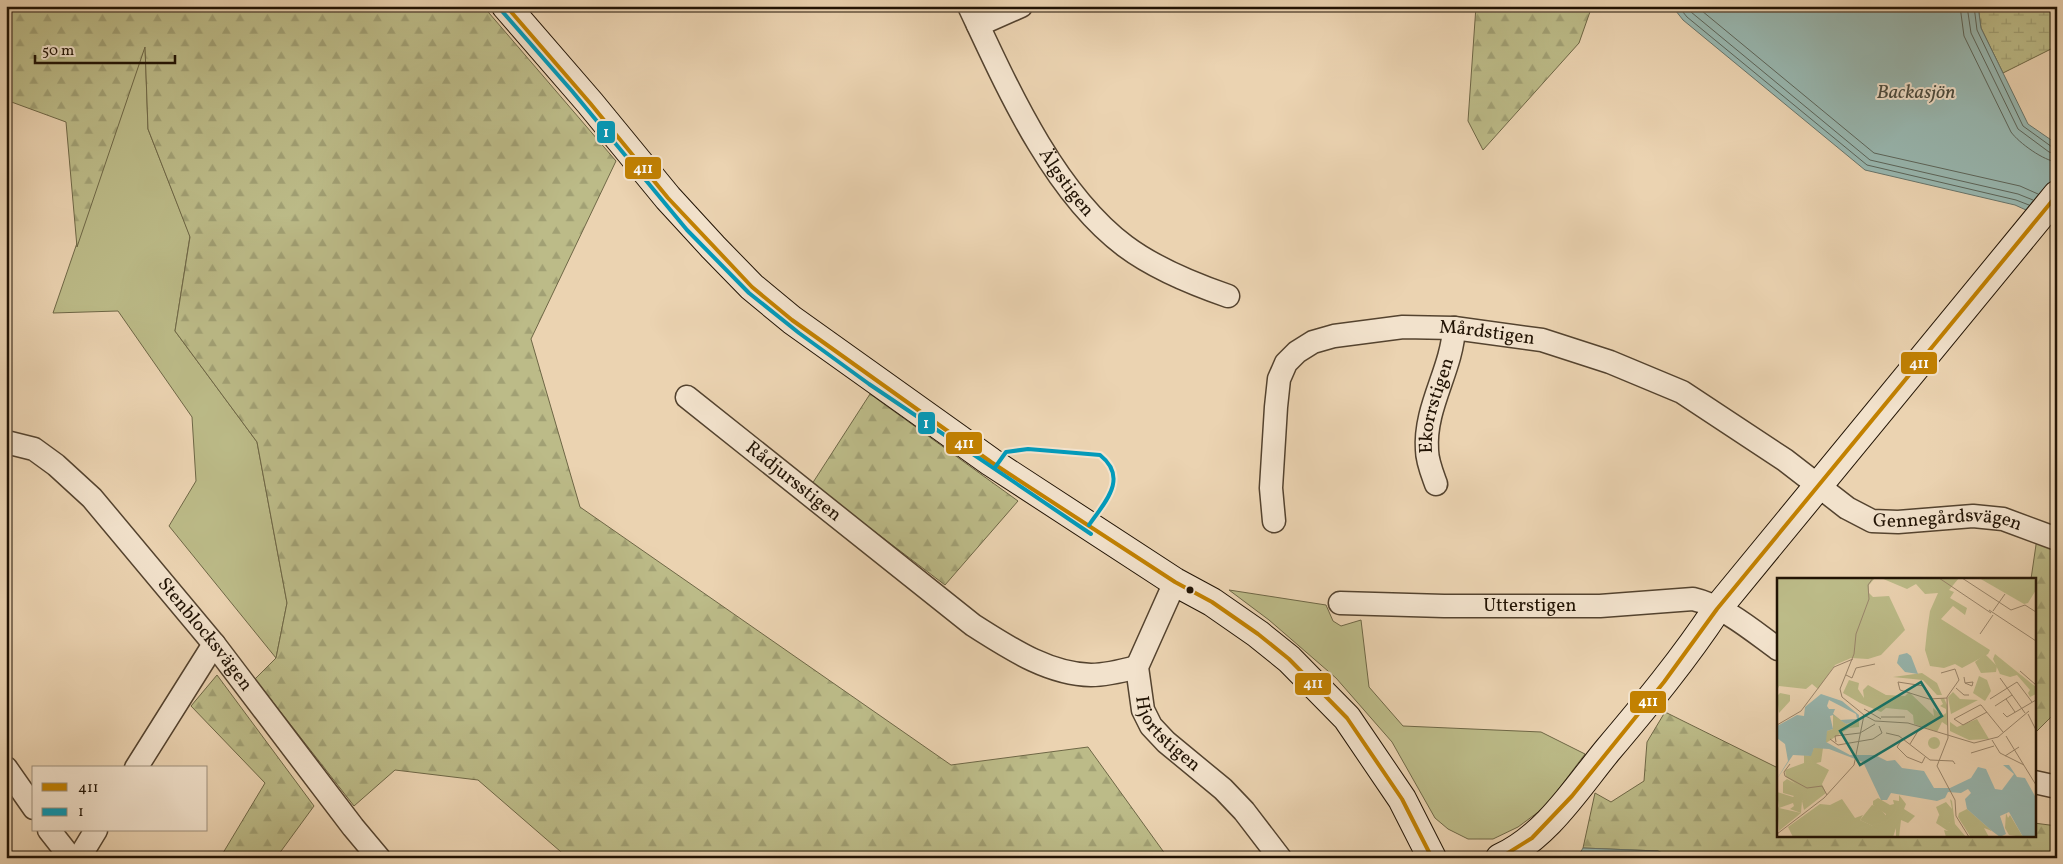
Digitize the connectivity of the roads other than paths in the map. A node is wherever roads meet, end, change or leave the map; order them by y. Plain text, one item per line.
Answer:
1 (506, 6) edge
2 (1021, 6) edge
3 (974, 16) edge
4 (2057, 195) edge
5 (1228, 296) dead end
6 (1454, 328) junction
7 (687, 397) dead end
8 (6, 442) edge
9 (1436, 484) dead end
10 (1817, 486) junction
11 (1274, 521) dead end
12 (2057, 539) edge
13 (1175, 582) junction
14 (1340, 602) dead end
15 (1717, 608) junction
16 (214, 644) junction
17 (1777, 648) edge
18 (1137, 667) junction
19 (137, 766) edge
20 (6, 768) edge
21 (2036, 782) edge
22 (2057, 787) edge
23 (32, 805) edge
24 (51, 832) edge
25 (95, 832) edge
26 (71, 858) edge
27 (79, 858) edge
28 (379, 858) edge
29 (1280, 858) edge
30 (1432, 858) edge
31 (1500, 858) edge

1 - 13 street
2 - 3 street
3 - 5 street, Älgstigen
4 - 10 street
6 - 9 street, Ekorrstigen
6 - 10 street, Mårdstigen
6 - 11 street, Mårdstigen
7 - 18 street, Rådjursstigen
8 - 16 street, Stenblocksvägen
10 - 12 street, Gennegårdsvägen
10 - 15 street
13 - 18 street, Hjortstigen
13 - 30 street
14 - 15 street, Utterstigen
15 - 17 street, Utterstigen
15 - 31 street
16 - 19 street
16 - 28 street, Stenblocksvägen
18 - 29 street, Hjortstigen
20 - 23 street
21 - 22 street
24 - 26 street
25 - 27 street

